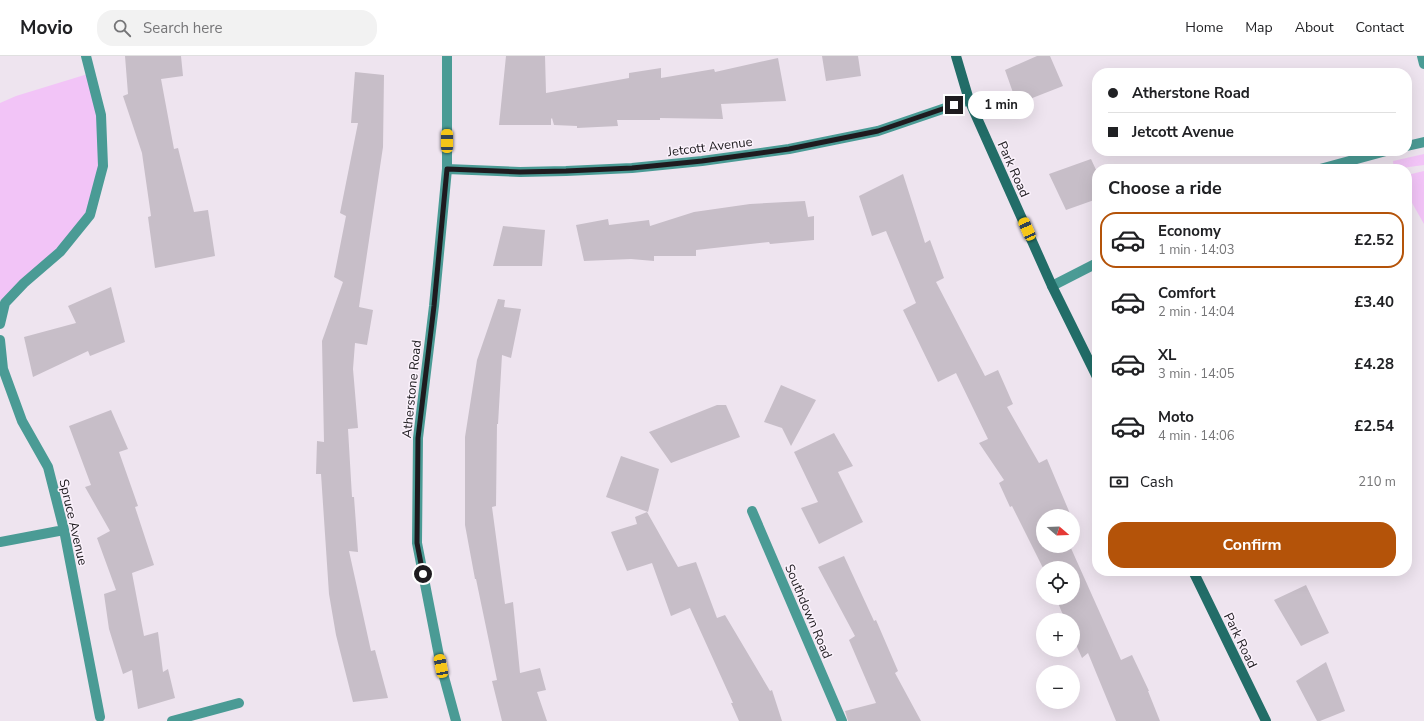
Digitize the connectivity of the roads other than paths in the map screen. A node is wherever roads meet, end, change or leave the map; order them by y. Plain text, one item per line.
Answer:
1 (86, 56) edge
2 (447, 56) edge
3 (956, 56) edge
4 (1422, 56) edge
5 (1424, 64) edge
6 (969, 100) junction
7 (1424, 142) edge
8 (1412, 145) edge
9 (1368, 156) edge
10 (1338, 164) edge
11 (447, 169) junction
12 (1092, 266) edge
13 (1052, 286) junction
14 (3, 301) edge
15 (0, 324) edge
16 (0, 340) edge
17 (1092, 367) edge
18 (752, 511) dead end
19 (64, 530) junction
20 (0, 542) edge
21 (1195, 576) edge
22 (239, 703) dead end
23 (101, 720) edge
24 (172, 721) edge
25 (456, 721) edge
26 (842, 721) edge
27 (1266, 721) edge

1 - 14 street
2 - 11 street, Atherstone Road
3 - 6 street, Park Road
4 - 5 street
6 - 11 street, Jetcott Avenue
6 - 13 street, Park Road
7 - 8 street
9 - 10 street
11 - 25 street, Atherstone Road
12 - 13 street
13 - 17 street, Park Road
14 - 15 street
16 - 19 street, Spruce Avenue
18 - 26 street, Southdown Road
19 - 20 street
19 - 23 street, Spruce Avenue
21 - 27 street, Park Road
22 - 24 street

